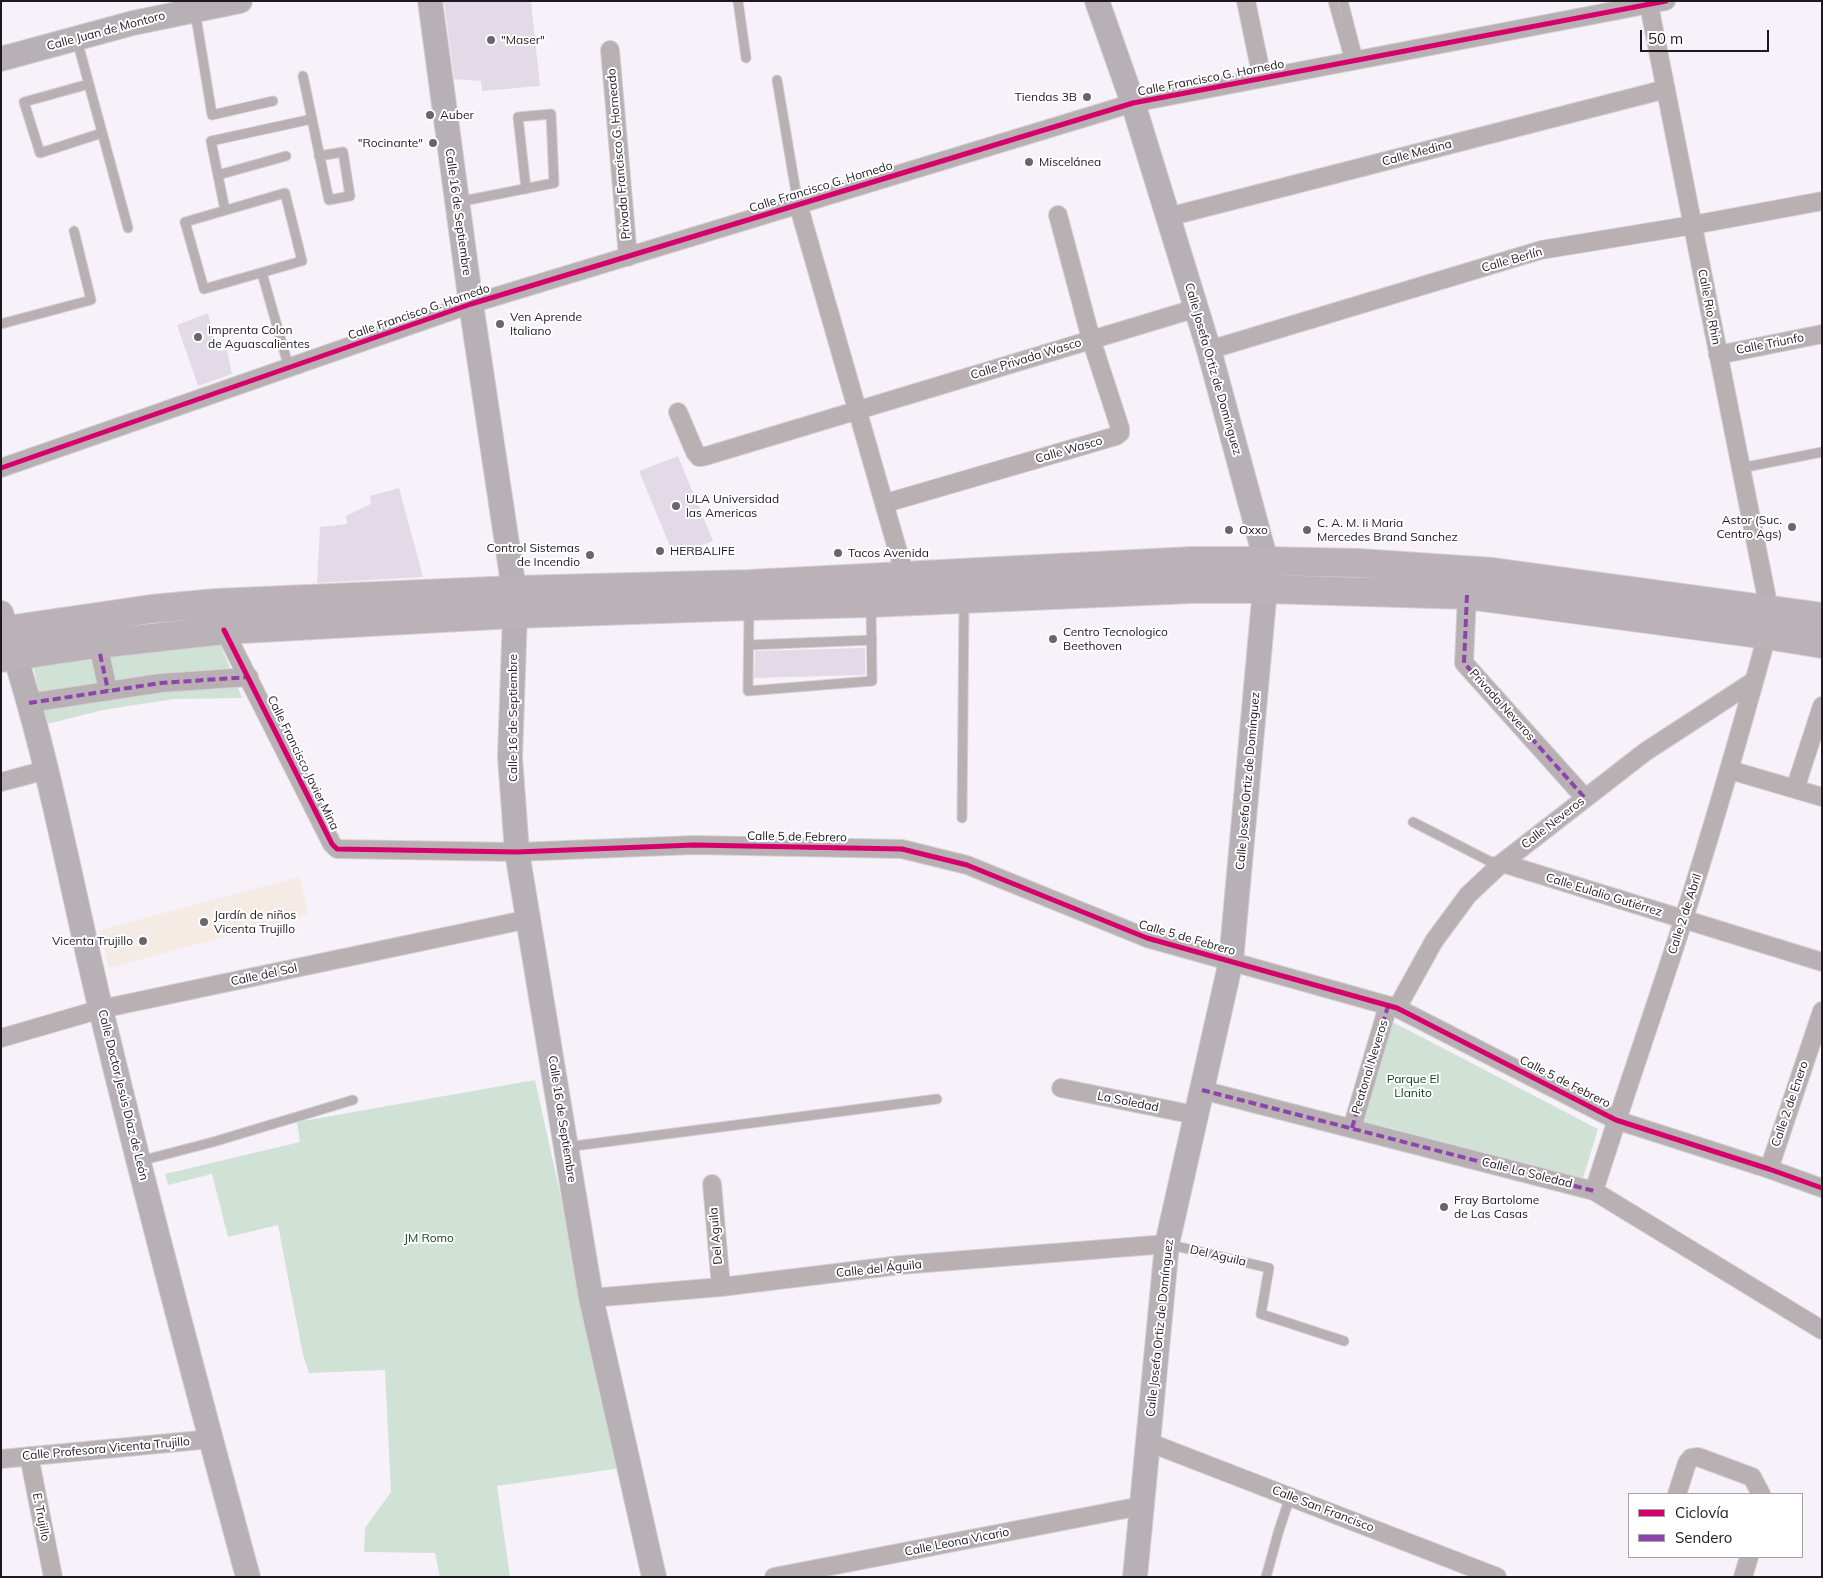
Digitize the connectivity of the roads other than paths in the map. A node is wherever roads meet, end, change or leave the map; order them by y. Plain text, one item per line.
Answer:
1 (240, 1) edge
2 (430, 1) edge
3 (738, 1) edge
4 (1097, 1) edge
5 (1246, 1) edge
6 (1333, 1) edge
7 (1343, 1) edge
8 (1658, 3) edge
9 (195, 9) junction
10 (76, 38) junction
11 (610, 50) dead end
12 (746, 58) dead end
13 (1, 59) edge
14 (1354, 60) junction
15 (302, 76) dead end
16 (1262, 78) junction
17 (777, 80) dead end
18 (89, 84) junction
19 (1666, 89) junction
20 (273, 101) dead end
21 (1133, 103) junction
22 (312, 118) junction
23 (102, 134) junction
24 (286, 156) dead end
25 (320, 156) junction
26 (218, 175) junction
27 (526, 189) junction
28 (1822, 201) edge
29 (457, 202) junction
30 (798, 204) junction
31 (225, 210) junction
32 (1058, 215) dead end
33 (1168, 217) junction
34 (1693, 225) junction
35 (128, 228) dead end
36 (74, 231) dead end
37 (628, 258) junction
38 (262, 273) junction
39 (471, 304) junction
40 (1197, 308) junction
41 (1, 324) edge
42 (1822, 334) edge
43 (1091, 339) junction
44 (1209, 350) junction
45 (1718, 354) junction
46 (289, 368) junction
47 (857, 411) junction
48 (678, 412) dead end
49 (1822, 452) edge
50 (1, 468) edge
51 (1741, 468) junction
52 (886, 504) junction
53 (1266, 561) junction
54 (905, 576) junction
55 (1266, 589) junction
56 (1467, 595) junction
57 (964, 599) junction
58 (514, 602) junction
59 (872, 603) junction
60 (749, 606) junction
61 (1822, 617) edge
62 (1768, 622) junction
63 (3, 624) edge
64 (224, 630) junction
65 (872, 640) junction
66 (748, 644) junction
67 (1822, 644) edge
68 (100, 654) dead end
69 (9, 656) edge
70 (249, 677) junction
71 (1754, 681) junction
72 (108, 690) junction
73 (29, 703) junction
74 (1822, 706) edge
75 (46, 770) junction
76 (1730, 770) junction
77 (1, 782) edge
78 (1795, 789) junction
79 (1822, 797) edge
80 (1585, 798) junction
81 (962, 818) dead end
82 (1413, 822) dead end
83 (517, 852) junction
84 (1502, 863) junction
85 (530, 919) junction
86 (1684, 920) junction
87 (1231, 961) junction
88 (1822, 962) edge
89 (1392, 1007) junction
90 (101, 1009) junction
91 (1822, 1011) edge
92 (1, 1038) edge
93 (1061, 1088) dead end
94 (1202, 1090) junction
95 (937, 1099) dead end
96 (353, 1100) dead end
97 (1195, 1115) junction
98 (1616, 1120) junction
99 (1352, 1128) junction
100 (566, 1147) junction
101 (140, 1161) junction
102 (1769, 1169) junction
103 (712, 1184) dead end
104 (1822, 1188) edge
105 (1594, 1190) junction
106 (1167, 1244) junction
107 (721, 1287) junction
108 (591, 1298) junction
109 (1822, 1330) edge
110 (1344, 1341) dead end
111 (211, 1439) junction
112 (1148, 1442) junction
113 (29, 1456) junction
114 (1, 1459) edge
115 (1676, 1493) edge
116 (1760, 1493) edge
117 (1290, 1497) junction
118 (1141, 1506) junction
119 (1749, 1558) edge
120 (53, 1577) edge
121 (248, 1577) edge
122 (654, 1577) edge
123 (774, 1577) edge
124 (1135, 1577) edge
125 (1266, 1577) edge
126 (1497, 1577) edge
127 (1743, 1577) edge

1 - 9 main road, Calle Juan de Montoro
2 - 29 main road, Calle 16 de Septiembre
3 - 12 lane
4 - 21 main road, Calle Josefa Ortiz de Domínguez
5 - 16 street
6 - 14 lane
7 - 14 lane
8 - 14 street, Calle Francisco G. Hornedo
8 - 19 street, Calle Rio Rhin
9 - 10 main road, Calle Juan de Montoro
9 - 20 lane
10 - 13 main road, Calle Juan de Montoro
10 - 18 lane
11 - 37 street, Privada Francisco G. Horneado
14 - 16 street, Calle Francisco G. Hornedo
15 - 22 lane
16 - 21 street, Calle Francisco G. Hornedo
17 - 30 lane
18 - 23 lane
18 - 23 lane
19 - 33 street, Calle Medina
19 - 34 street, Calle Rio Rhin
21 - 30 street, Calle Francisco G. Hornedo
21 - 33 main road, Calle Josefa Ortiz de Domínguez
22 - 25 lane
22 - 26 lane
23 - 35 lane
24 - 26 lane
25 - 25 lane
26 - 31 lane
27 - 27 lane
27 - 29 lane
28 - 34 street, Calle Berlín
29 - 39 main road, Calle 16 de Septiembre
30 - 37 street, Calle Francisco G. Hornedo
30 - 47 street
31 - 38 lane
31 - 38 lane
32 - 43 street, Calle Wasco
33 - 40 main road, Calle Josefa Ortiz de Domínguez
34 - 44 street, Calle Berlín
34 - 45 street, Calle Rio Rhin
36 - 41 lane
37 - 39 street, Calle Francisco G. Hornedo
38 - 46 lane
39 - 46 street, Calle Francisco G. Hornedo
39 - 58 main road, Calle 16 de Septiembre
40 - 43 street, Calle Privada Wasco
40 - 44 main road, Calle Josefa Ortiz de Domínguez
42 - 45 street, Calle Triunfo
43 - 47 street, Calle Privada Wasco
43 - 52 street, Calle Wasco
44 - 53 main road, Calle Josefa Ortiz de Domínguez
45 - 51 street, Calle Rio Rhin
46 - 50 street, Calle Francisco G. Hornedo
47 - 48 street
47 - 52 street
49 - 51 lane
51 - 62 street, Calle Rio Rhin
52 - 54 street
53 - 54 main road
53 - 55 main road, Calle Josefa Ortiz de Domínguez
53 - 62 main road
54 - 58 main road
55 - 56 main road
55 - 57 main road
55 - 87 main road, Calle Josefa Ortiz de Domínguez
56 - 62 main road
56 - 80 street, Privada Neveros
57 - 59 main road
57 - 81 lane
58 - 60 main road
58 - 63 main road
58 - 64 main road
58 - 83 main road, Calle 16 de Septiembre
59 - 60 main road
59 - 65 lane
60 - 66 lane
61 - 62 main road
62 - 67 main road
62 - 71 street, Calle 2 de Abril
63 - 69 main road, Calle Doctor Jesús Díaz de León
64 - 69 main road
64 - 70 street, Calle Francisco Javier Mina
65 - 66 lane
65 - 66 lane
68 - 72 street
69 - 73 main road, Calle Doctor Jesús Díaz de León
70 - 72 street
70 - 83 street, Calle Francisco Javier Mina
71 - 76 street, Calle 2 de Abril
71 - 80 street, Calle Neveros
72 - 73 street
73 - 75 main road, Calle Doctor Jesús Díaz de León
74 - 78 street
75 - 77 street
75 - 90 main road, Calle Doctor Jesús Díaz de León
76 - 78 street
76 - 86 street, Calle 2 de Abril
78 - 79 street
80 - 84 street, Calle Neveros
82 - 84 lane
83 - 85 main road, Calle 16 de Septiembre
83 - 87 street, Calle 5 de Febrero
84 - 86 street, Calle Eulalio Gutiérrez
84 - 89 street, Calle Neveros
85 - 90 street, Calle del Sol
85 - 100 main road, Calle 16 de Septiembre
86 - 88 street, Calle Eulalio Gutiérrez
86 - 98 street, Calle 2 de Abril
87 - 89 street, Calle 5 de Febrero
87 - 94 main road, Calle Josefa Ortiz de Domínguez
89 - 98 street, Calle 5 de Febrero
89 - 99 street, Peatonal Neveros
90 - 92 street, Calle del Sol
90 - 101 main road, Calle Doctor Jesús Díaz de León
91 - 102 street, Calle 2 de Enero
93 - 97 street, La Soledad
94 - 97 main road, Calle Josefa Ortiz de Domínguez
94 - 99 street, Calle La Soledad
95 - 100 lane
96 - 101 lane
97 - 106 main road, Calle Josefa Ortiz de Domínguez
98 - 102 street, Calle 5 de Febrero
98 - 105 street, Calle 2 de Abril
99 - 105 street, Calle La Soledad
100 - 108 main road, Calle 16 de Septiembre
101 - 111 main road, Calle Doctor Jesús Díaz de León
102 - 104 street, Calle 5 de Febrero
103 - 107 street, Del Aguila
105 - 109 street, Calle La Soledad
106 - 107 street, Calle del Águila
106 - 110 lane, Del Aguila
106 - 112 main road, Calle Josefa Ortiz de Domínguez
107 - 108 street, Calle del Águila
108 - 122 main road, Calle 16 de Septiembre
111 - 113 street, Calle Profesora Vicenta Trujillo
111 - 121 main road, Calle Doctor Jesús Díaz de León
112 - 117 street, Calle San Francisco
112 - 118 main road, Calle Josefa Ortiz de Domínguez
113 - 114 street, Calle Profesora Vicenta Trujillo
113 - 120 street, E. Trujillo
115 - 116 street
117 - 125 lane
117 - 126 street, Calle San Francisco
118 - 123 street, Calle Leona Vicario
118 - 124 main road, Calle Josefa Ortiz de Domínguez
119 - 127 street

